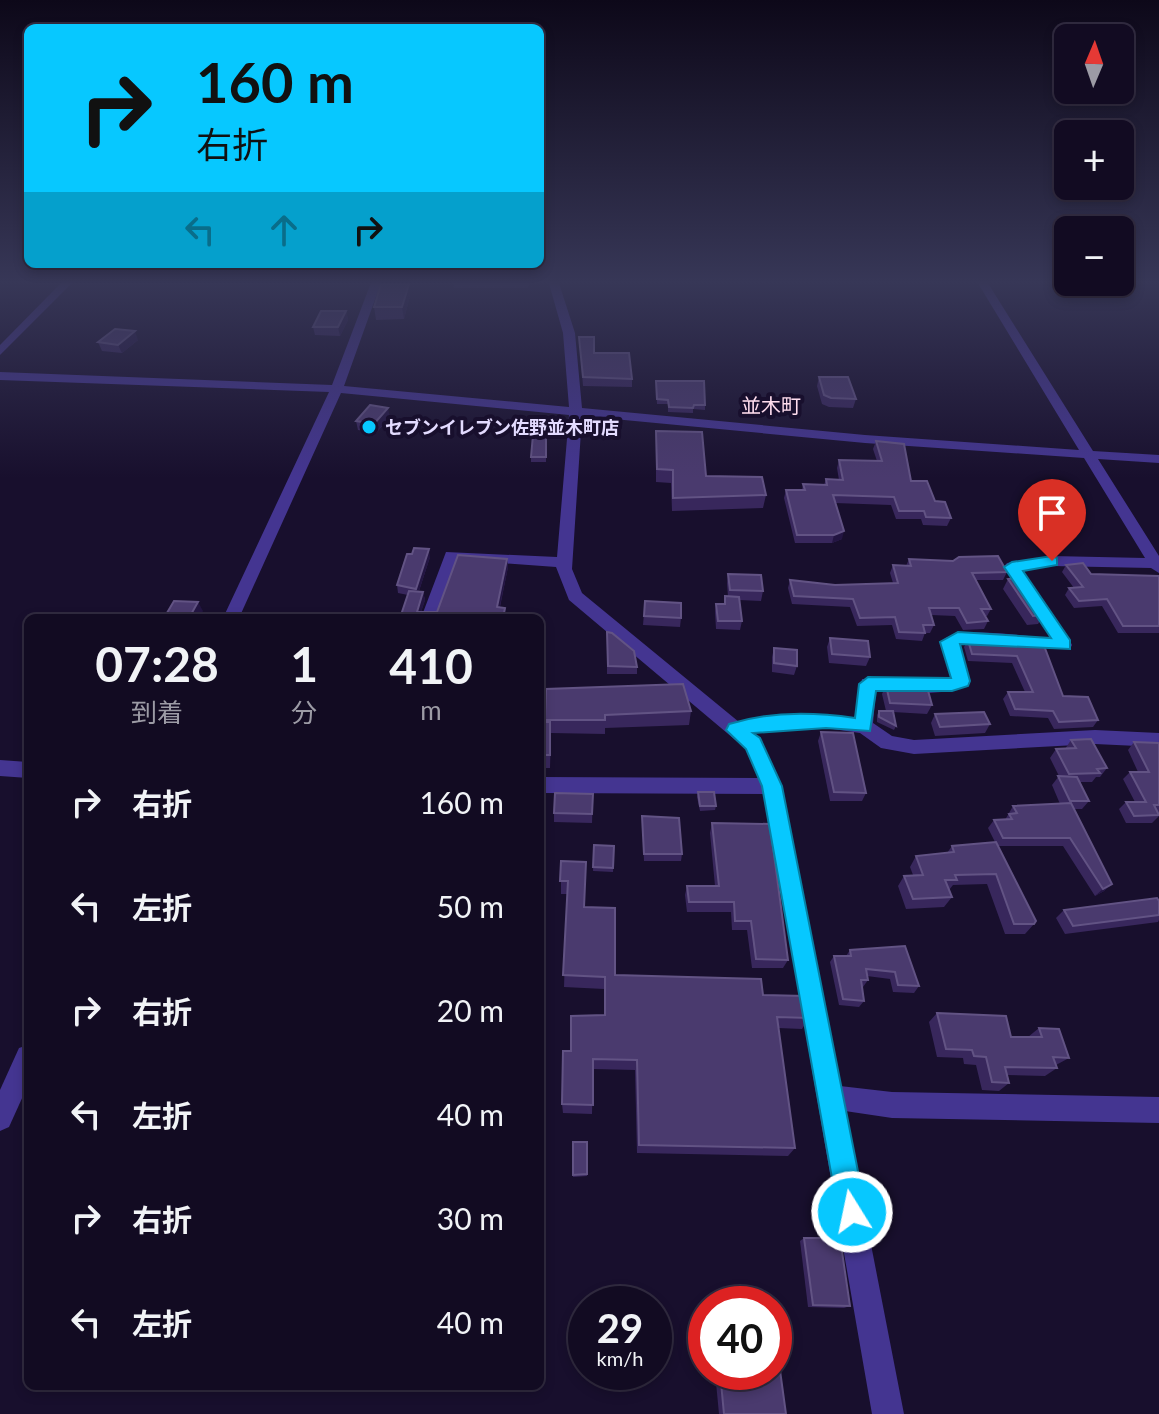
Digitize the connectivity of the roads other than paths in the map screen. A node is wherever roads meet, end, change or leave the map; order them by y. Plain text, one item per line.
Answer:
1 (353, 346) edge
2 (571, 346) edge
3 (1021, 346) edge
4 (0, 376) edge
5 (337, 389) junction
6 (574, 411) junction
7 (1088, 456) junction
8 (1159, 459) edge
9 (565, 563) junction
10 (1157, 565) edge
11 (233, 614) edge
12 (430, 614) edge
13 (864, 726) junction
14 (736, 730) junction
15 (1159, 740) edge
16 (0, 768) edge
17 (24, 770) edge
18 (544, 785) edge
19 (772, 786) junction
20 (24, 1066) edge
21 (831, 1097) junction
22 (1159, 1110) edge
23 (0, 1118) edge
24 (888, 1414) edge

1 - 5 street
2 - 6 street
3 - 7 street
4 - 5 street
5 - 6 street
5 - 11 street
6 - 7 street
6 - 9 street
7 - 8 street
7 - 10 street
9 - 12 street
9 - 14 street
10 - 13 street
13 - 14 street
13 - 15 street
14 - 19 street
16 - 17 street
18 - 19 street
19 - 21 street
20 - 23 street
21 - 22 street
21 - 24 street

